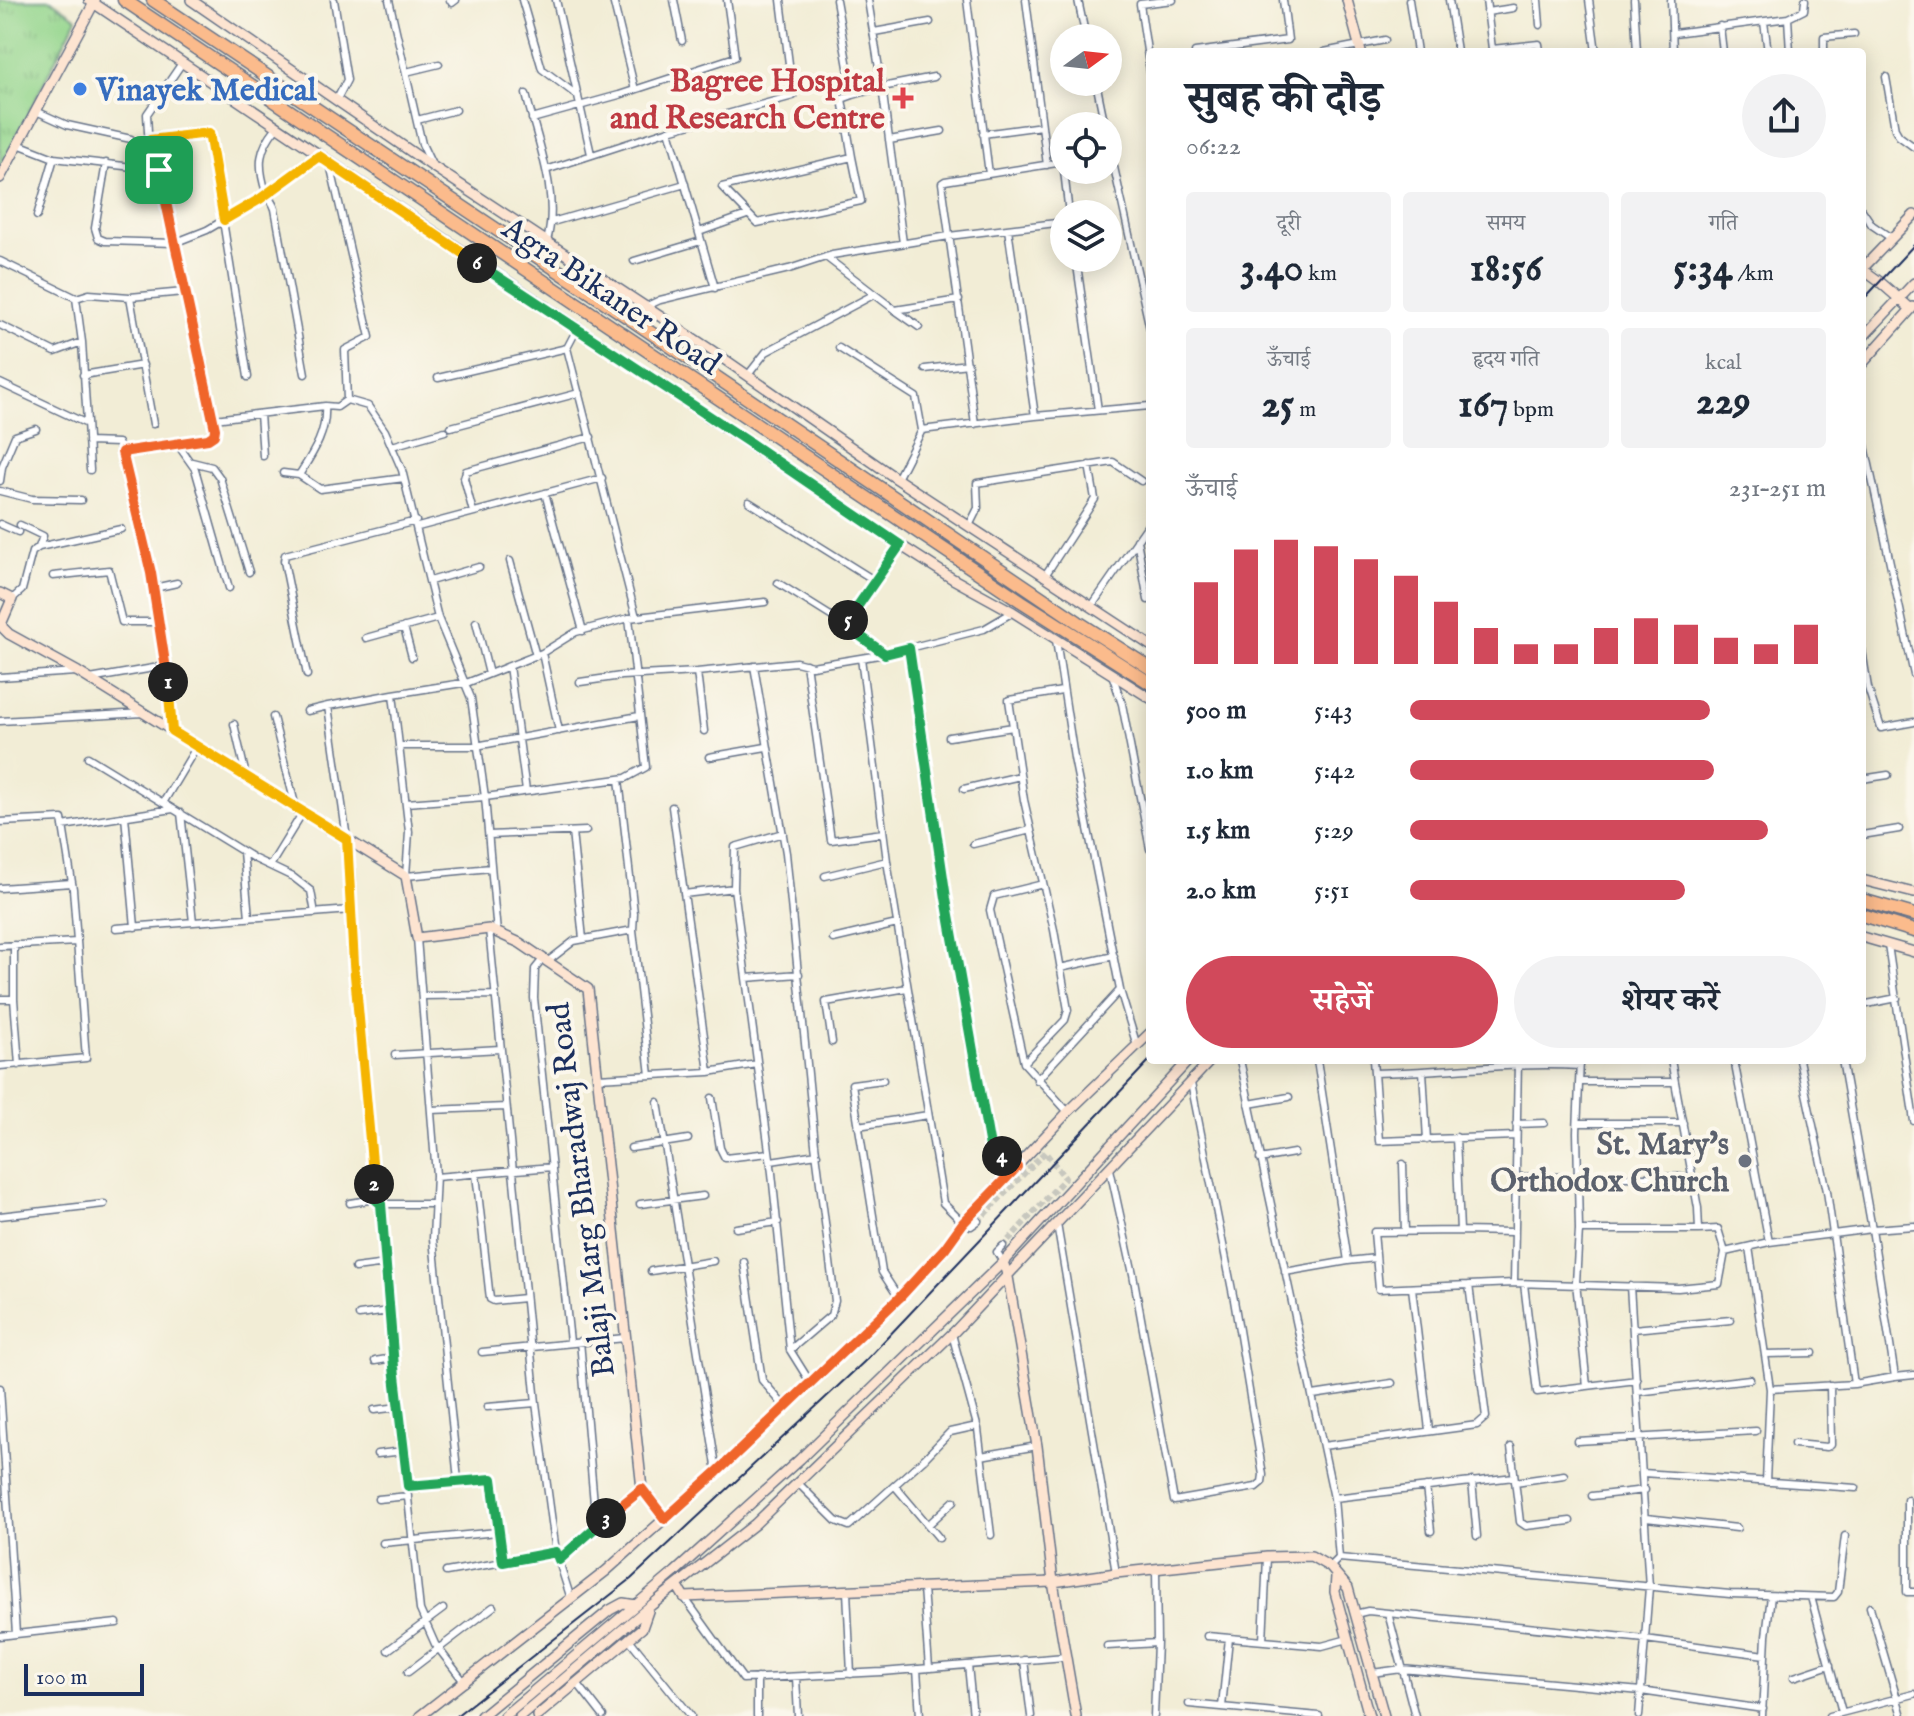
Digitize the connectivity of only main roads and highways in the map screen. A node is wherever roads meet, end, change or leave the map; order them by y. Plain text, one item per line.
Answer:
1 (124, 0) edge
2 (153, 0) edge
3 (1146, 665) edge
4 (1146, 681) edge
5 (1866, 901) edge
6 (1914, 915) edge
7 (1866, 916) edge
8 (1914, 931) edge

1 - 4 highway, Agra Bikaner Road
2 - 3 highway
5 - 6 highway
7 - 8 highway

